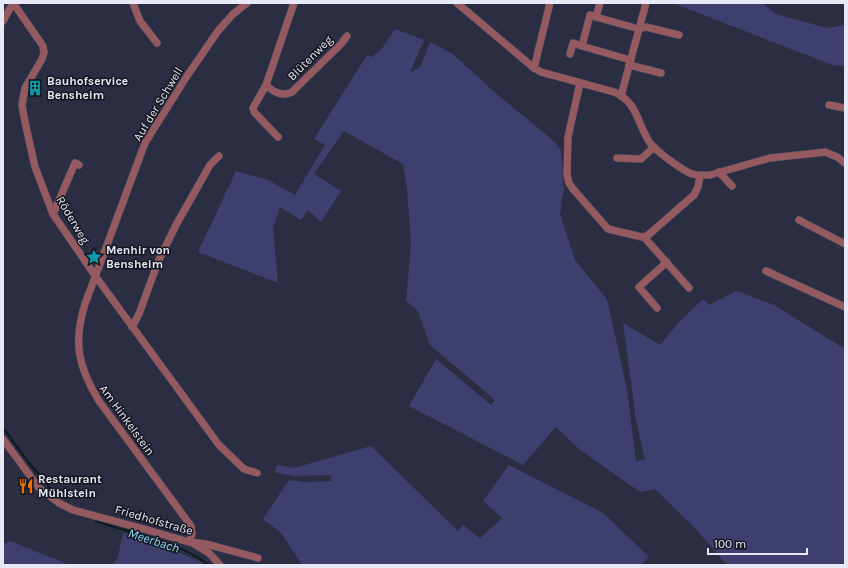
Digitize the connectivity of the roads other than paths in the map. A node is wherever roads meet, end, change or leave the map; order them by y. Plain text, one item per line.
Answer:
1 (13, 3) edge
2 (133, 3) edge
3 (246, 3) edge
4 (294, 3) edge
5 (457, 3) edge
6 (550, 3) edge
7 (600, 3) edge
8 (646, 3) edge
9 (596, 17) junction
10 (3, 21) edge
11 (639, 29) junction
12 (679, 35) dead end
13 (347, 36) dead end
14 (157, 43) dead end
15 (582, 46) junction
16 (570, 54) dead end
17 (630, 62) junction
18 (534, 68) junction
19 (661, 74) dead end
20 (580, 83) junction
21 (266, 85) junction
22 (621, 96) junction
23 (829, 105) dead end
24 (845, 108) edge
25 (278, 137) dead end
26 (654, 148) junction
27 (219, 156) dead end
28 (617, 158) dead end
29 (845, 163) edge
30 (79, 165) dead end
31 (719, 172) junction
32 (700, 176) junction
33 (732, 186) dead end
34 (54, 214) junction
35 (799, 220) dead end
36 (644, 237) junction
37 (845, 244) edge
38 (667, 262) junction
39 (766, 271) dead end
40 (96, 277) junction
41 (689, 288) dead end
42 (845, 307) edge
43 (657, 308) dead end
44 (132, 327) junction
45 (3, 439) edge
46 (257, 473) dead end
47 (189, 542) junction
48 (258, 558) dead end
49 (220, 565) edge

1 - 10 street
1 - 34 street, Röderweg
2 - 14 street
3 - 40 street, Auf der Schwell
4 - 21 street, Blütenweg
5 - 18 street
6 - 18 street
7 - 9 street
8 - 11 street
9 - 11 street
9 - 15 street
11 - 12 street
11 - 17 street
13 - 21 street, Blütenweg
15 - 16 street
15 - 17 street
17 - 19 street
17 - 22 street
18 - 20 street
20 - 22 street
20 - 36 street
21 - 25 street, Blütenweg
22 - 26 street
23 - 24 street
26 - 28 street
26 - 32 street
27 - 44 street
29 - 31 street
30 - 34 street
31 - 32 street
31 - 33 street
32 - 36 street
34 - 40 street, Röderweg
35 - 37 street
36 - 38 street
38 - 41 street
38 - 43 street
39 - 42 street
40 - 44 street, Röderweg
40 - 47 street, Am Hinkelstein
44 - 46 street, Röderweg
45 - 47 street, Friedhofstraße
47 - 48 street, Friedhofstraße
47 - 49 street

